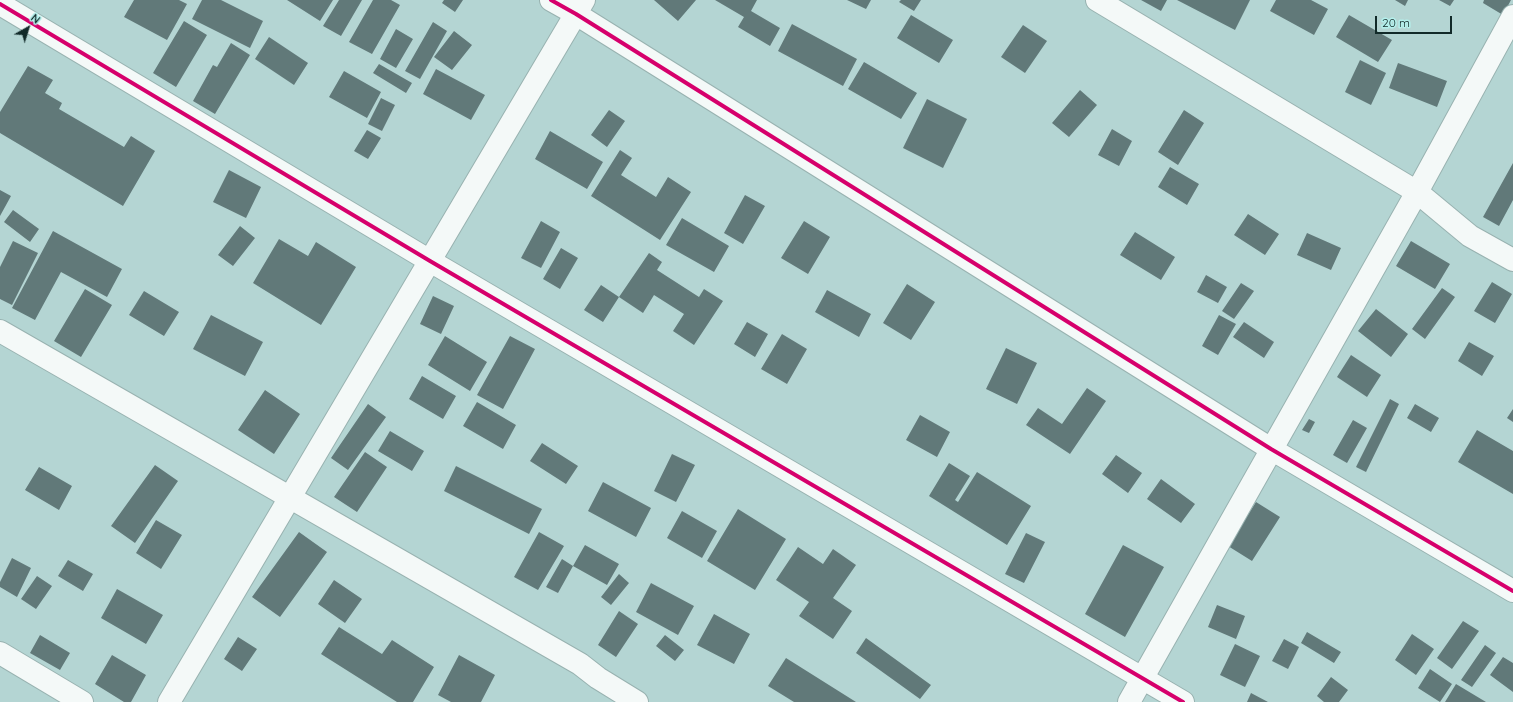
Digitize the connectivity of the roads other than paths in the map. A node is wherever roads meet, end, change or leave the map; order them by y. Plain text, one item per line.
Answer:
1 (550, 0) edge
2 (1097, 0) edge
3 (0, 4) edge
4 (580, 7) edge
5 (1513, 16) edge
6 (1417, 192) junction
7 (1513, 260) edge
8 (430, 261) junction
9 (0, 331) edge
10 (1271, 449) junction
11 (290, 497) junction
12 (1513, 591) edge
13 (0, 653) edge
14 (1142, 678) junction
15 (82, 702) edge
16 (169, 702) edge
17 (637, 702) edge
18 (1129, 702) edge
19 (1183, 702) edge

1 - 4 street
2 - 6 street
3 - 8 street
4 - 8 street
4 - 10 street
5 - 6 street
6 - 7 street
6 - 10 street
8 - 11 street
8 - 14 street
9 - 11 street
10 - 12 street
10 - 14 street
11 - 16 street
11 - 17 street
13 - 15 street
14 - 18 street
14 - 19 street

